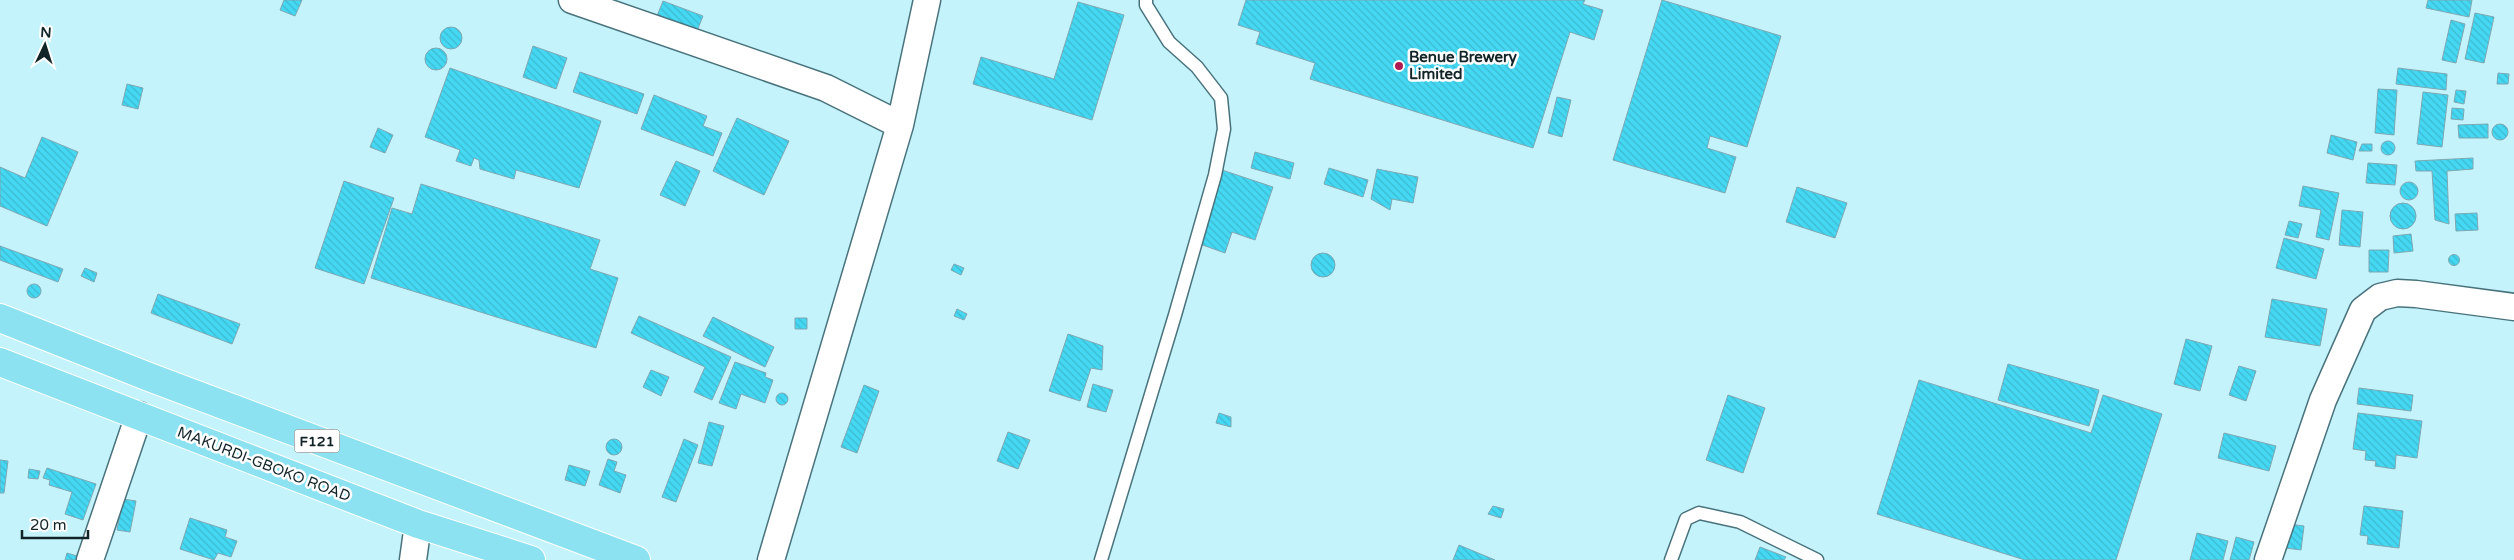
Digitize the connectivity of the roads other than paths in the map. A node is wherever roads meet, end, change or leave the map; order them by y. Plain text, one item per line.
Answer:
1 (572, 0) edge
2 (926, 0) edge
3 (1146, 0) edge
4 (900, 125) junction
5 (2514, 306) edge
6 (0, 318) edge
7 (0, 362) edge
8 (139, 415) junction
9 (418, 524) junction
10 (90, 560) edge
11 (413, 560) edge
12 (531, 560) edge
13 (636, 560) edge
14 (771, 560) edge
15 (1101, 560) edge
16 (1671, 560) edge
17 (1818, 560) edge
18 (2268, 560) edge

1 - 4 street
2 - 4 street
3 - 15 lane
4 - 14 street
5 - 18 street
6 - 13 main road, F121
7 - 8 main road, MAKURDI-GBOKO ROAD / F121
8 - 9 main road, MAKURDI-GBOKO ROAD / F121
8 - 10 street
9 - 11 street
9 - 12 main road, MAKURDI-GBOKO ROAD / F121
16 - 17 lane

